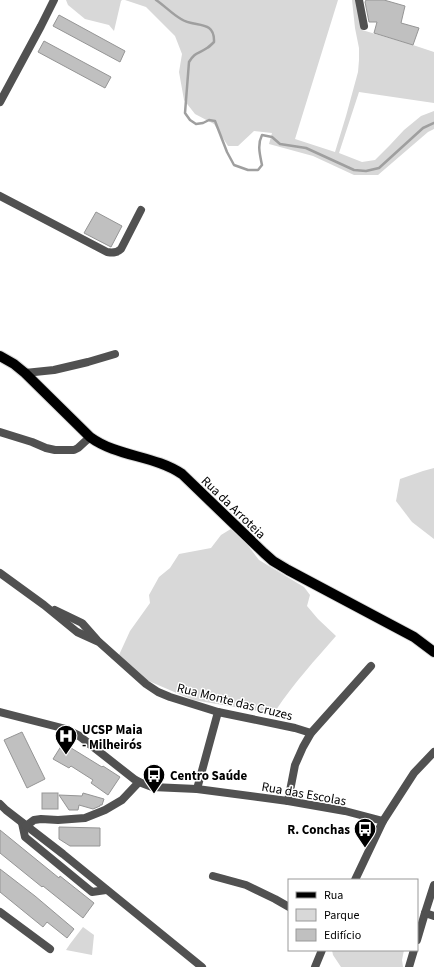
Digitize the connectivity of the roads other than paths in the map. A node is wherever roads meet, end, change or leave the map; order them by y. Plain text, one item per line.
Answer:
1 (54, 0) edge
2 (359, 0) edge
3 (364, 26) dead end
4 (0, 102) edge
5 (0, 196) edge
6 (141, 210) dead end
7 (116, 354) dead end
8 (0, 356) edge
9 (25, 373) junction
10 (0, 432) edge
11 (90, 436) junction
12 (0, 573) edge
13 (434, 652) edge
14 (371, 666) dead end
15 (0, 712) edge
16 (218, 712) junction
17 (311, 733) junction
18 (434, 752) edge
19 (139, 782) junction
20 (197, 789) junction
21 (288, 801) junction
22 (3, 807) edge
23 (0, 816) edge
24 (383, 821) junction
25 (24, 824) junction
26 (213, 876) dead end
27 (355, 879) edge
28 (434, 885) edge
29 (288, 906) edge
30 (0, 912) edge
31 (425, 913) junction
32 (434, 916) edge
33 (418, 937) edge
34 (50, 950) dead end
35 (322, 951) edge
36 (414, 951) edge
37 (202, 967) edge
38 (315, 967) edge
39 (409, 967) edge

1 - 4 street
2 - 3 street
5 - 6 street
7 - 9 street
8 - 9 main road, Rua da Arroteia
9 - 11 main road, Rua da Arroteia
10 - 11 street
11 - 13 main road, Rua da Arroteia
12 - 16 street, Rua Monte das Cruzes
14 - 17 street
15 - 19 street, Rua das Escolas
16 - 17 street, Rua Monte das Cruzes
16 - 20 street
17 - 21 street
18 - 24 street
19 - 20 street, Rua das Escolas
19 - 25 street
20 - 21 street, Rua das Escolas
21 - 24 street, Rua das Escolas
22 - 23 street
22 - 25 street
24 - 27 street
25 - 37 street
26 - 29 street
28 - 31 street
30 - 34 street
31 - 32 street
31 - 33 street
35 - 38 street
36 - 39 street

